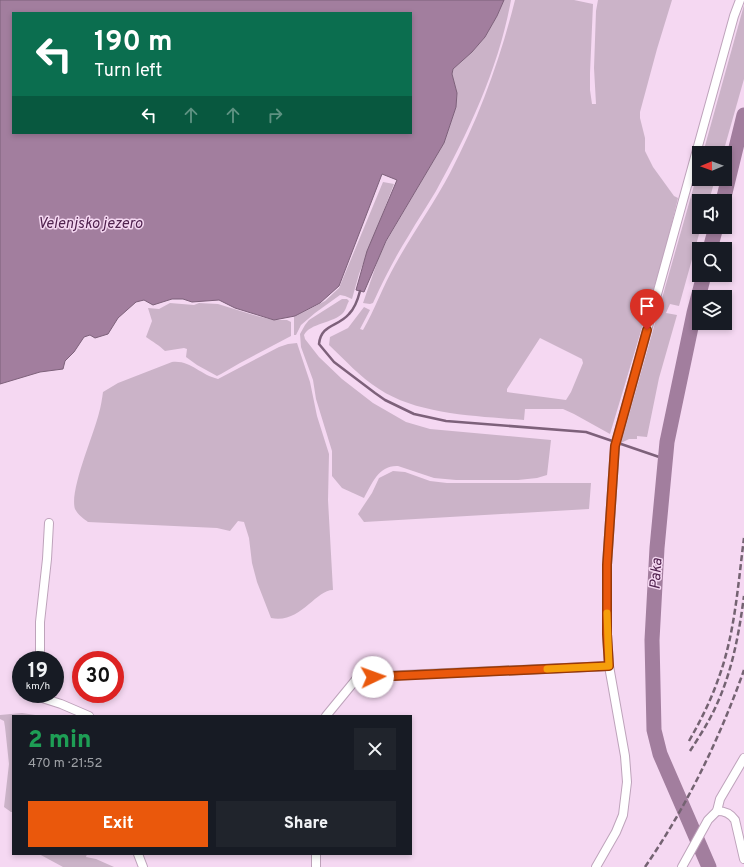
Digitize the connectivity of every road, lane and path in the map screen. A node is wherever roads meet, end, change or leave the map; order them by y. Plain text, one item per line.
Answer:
1 (740, 0) edge
2 (49, 523) dead end
3 (40, 651) edge
4 (609, 666) junction
5 (58, 703) edge
6 (87, 715) edge
7 (327, 715) edge
8 (744, 758) edge
9 (717, 811) junction
10 (138, 855) edge
11 (316, 855) edge
12 (744, 859) edge
13 (143, 867) edge
14 (316, 867) edge
15 (596, 867) edge
16 (682, 867) edge

1 - 4 street
2 - 3 street
4 - 7 street
4 - 15 street
5 - 6 street
8 - 9 street
9 - 12 street
9 - 16 street
10 - 13 street
11 - 14 street

